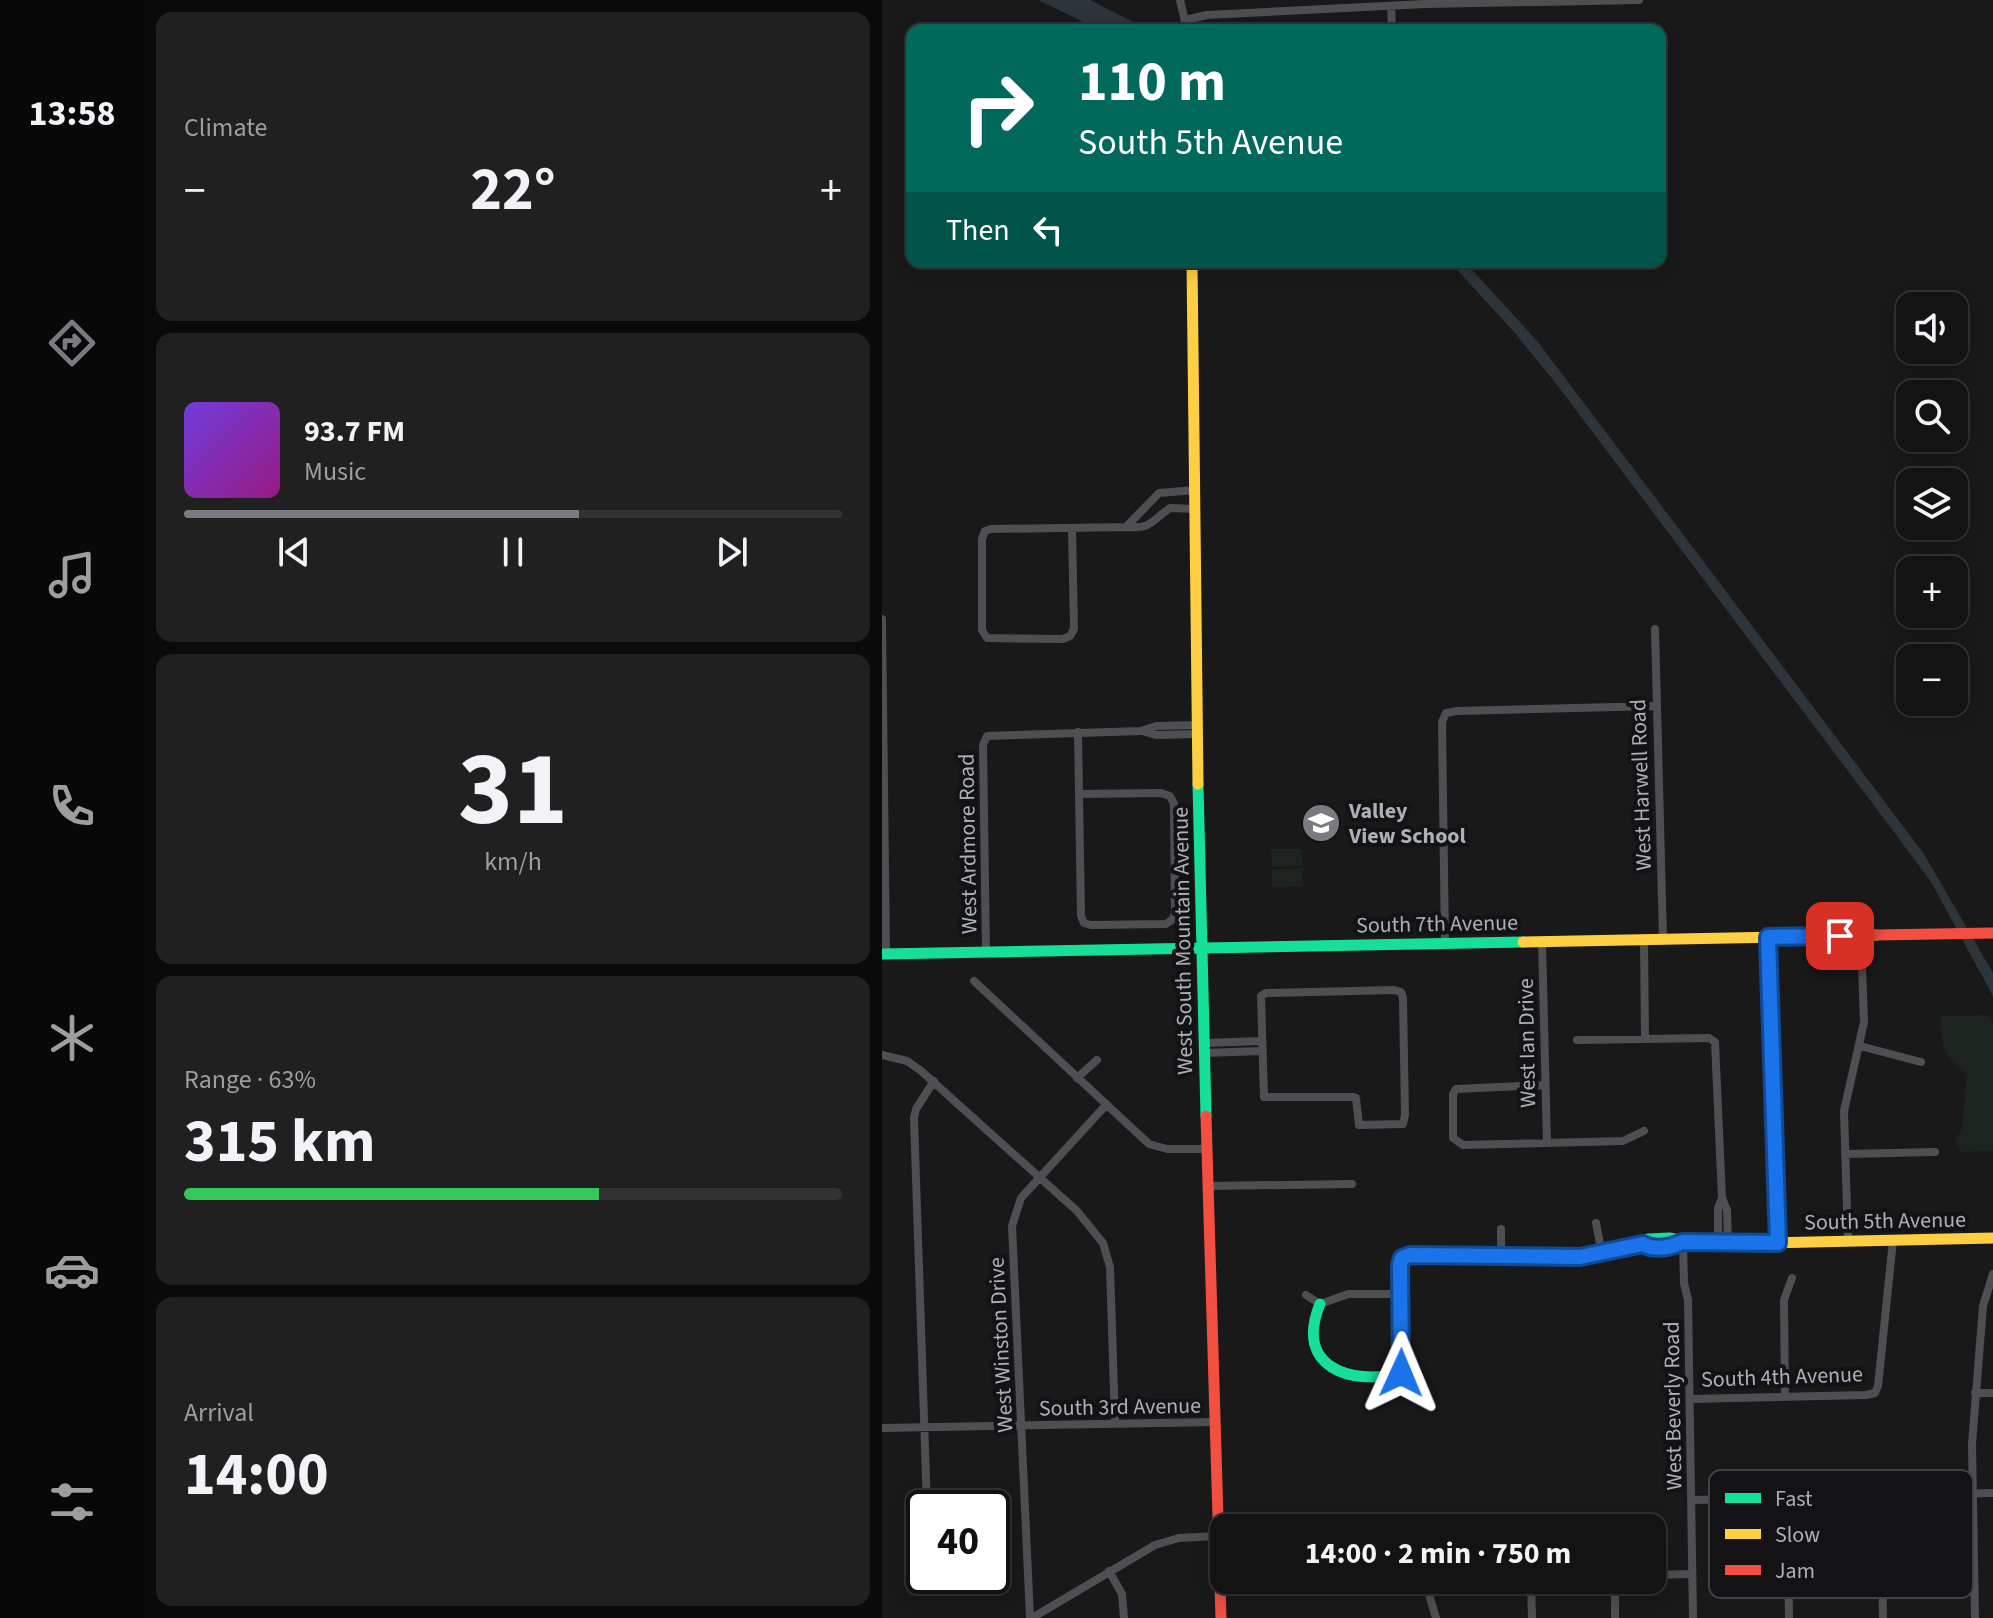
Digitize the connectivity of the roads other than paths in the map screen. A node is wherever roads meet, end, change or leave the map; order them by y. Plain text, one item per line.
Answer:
1 (1180, 0) edge
2 (1639, 0) edge
3 (1424, 2) edge
4 (1391, 6) junction
5 (1185, 20) junction
6 (1186, 24) edge
7 (1392, 24) edge
8 (1192, 268) edge
9 (1195, 490) junction
10 (1156, 496) junction
11 (1195, 509) junction
12 (1166, 510) junction
13 (1126, 527) junction
14 (1072, 528) junction
15 (882, 619) edge
16 (1655, 629) dead end
17 (1656, 706) junction
18 (1198, 730) junction
19 (1078, 732) junction
20 (883, 787) edge
21 (1079, 794) junction
22 (884, 888) edge
23 (1993, 933) edge
24 (1861, 935) junction
25 (1768, 937) junction
26 (1663, 939) junction
27 (1644, 940) junction
28 (1542, 941) junction
29 (1445, 943) junction
30 (1200, 947) junction
31 (986, 952) junction
32 (884, 954) edge
33 (974, 981) dead end
34 (1645, 1039) junction
35 (1577, 1040) dead end
36 (1261, 1041) junction
37 (1238, 1042) junction
38 (1860, 1046) junction
39 (1204, 1048) junction
40 (1261, 1051) junction
41 (1239, 1052) junction
42 (882, 1055) edge
43 (1097, 1060) dead end
44 (1921, 1062) dead end
45 (1077, 1078) junction
46 (934, 1081) junction
47 (1545, 1085) junction
48 (1106, 1105) junction
49 (1644, 1131) dead end
50 (1547, 1143) junction
51 (1207, 1149) junction
52 (1935, 1152) dead end
53 (1845, 1154) junction
54 (1038, 1177) junction
55 (1352, 1184) dead end
56 (1207, 1186) junction
57 (1596, 1223) dead end
58 (1501, 1229) dead end
59 (1993, 1238) edge
60 (1893, 1240) junction
61 (1848, 1241) junction
62 (1683, 1242) junction
63 (1723, 1243) junction
64 (1778, 1243) junction
65 (1602, 1254) junction
66 (1501, 1256) junction
67 (1993, 1274) edge
68 (1792, 1278) dead end
69 (1401, 1294) junction
70 (1306, 1295) dead end
71 (1320, 1304) junction
72 (1975, 1393) junction
73 (1993, 1393) edge
74 (1785, 1396) junction
75 (1690, 1399) junction
76 (1216, 1422) junction
77 (1115, 1423) junction
78 (1019, 1426) junction
79 (924, 1427) junction
80 (882, 1428) edge
81 (1973, 1470) edge
82 (926, 1490) edge
83 (1973, 1493) joint
84 (1993, 1493) edge
85 (1692, 1500) junction
86 (1709, 1500) edge
87 (1218, 1514) edge
88 (1210, 1537) edge
89 (1109, 1571) junction
90 (1691, 1574) junction
91 (1666, 1575) edge
92 (1220, 1594) edge
93 (1431, 1594) edge
94 (1531, 1594) edge
95 (1615, 1594) edge
96 (1789, 1598) edge
97 (1883, 1598) edge
98 (1031, 1618) edge
99 (1124, 1618) edge
100 (1221, 1618) edge
101 (1436, 1618) edge
102 (1532, 1618) edge
103 (1615, 1618) edge
104 (1693, 1618) edge
105 (1789, 1618) edge
106 (1883, 1618) edge
107 (1975, 1618) edge

1 - 5 street
2 - 3 street
3 - 4 street
4 - 5 street
4 - 7 street
5 - 6 street
8 - 9 street, West South Mountain Avenue
9 - 10 street
9 - 11 street, West South Mountain Avenue
10 - 12 street
10 - 13 street
11 - 12 street
11 - 18 street, West South Mountain Avenue
12 - 13 street
13 - 14 street
14 - 14 street
15 - 20 street
16 - 17 street, West Harwell Road
17 - 26 street, West Harwell Road
17 - 29 street
18 - 19 street
18 - 30 street, West South Mountain Avenue
19 - 21 street
19 - 31 street, West Ardmore Road
20 - 22 street
21 - 21 street
22 - 32 street
23 - 24 street, South 7th Avenue
24 - 25 street, South 7th Avenue
24 - 38 street
25 - 26 street, South 7th Avenue
25 - 64 street
26 - 27 street, South 7th Avenue
27 - 28 street, South 7th Avenue
27 - 34 street
28 - 29 street, South 7th Avenue
28 - 47 street, West Ian Drive
29 - 30 street, South 7th Avenue
30 - 31 street, South 7th Avenue
30 - 39 street, West South Mountain Avenue
31 - 32 street, South 7th Avenue
33 - 45 street
34 - 35 street
34 - 63 street
36 - 37 street
36 - 40 street
36 - 40 street
37 - 39 street
37 - 41 street
38 - 44 street
38 - 53 street
39 - 41 street
39 - 51 street, West South Mountain Avenue
40 - 41 street
42 - 46 street
43 - 45 street
45 - 48 street
46 - 54 street
46 - 79 street
47 - 50 street, West Ian Drive
47 - 50 street
48 - 51 street
48 - 54 street, West Winston Drive
49 - 50 street
51 - 56 street, West South Mountain Avenue
52 - 53 street
53 - 61 street
54 - 77 street
54 - 78 street, West Winston Drive
55 - 56 street
56 - 76 street, West South Mountain Avenue
57 - 65 street
58 - 66 street
59 - 60 street, South 5th Avenue
60 - 61 street, South 5th Avenue
60 - 74 street, South 4th Avenue
61 - 64 street, South 5th Avenue
62 - 63 street, South 5th Avenue
62 - 65 street, South 5th Avenue
62 - 75 street, West Beverly Road
63 - 64 street, South 5th Avenue
65 - 66 street, South 5th Avenue
66 - 69 street, South 5th Avenue
67 - 72 street
68 - 74 street
69 - 71 street
69 - 71 street
70 - 71 street
72 - 73 street
72 - 81 street
74 - 75 street, South 4th Avenue
75 - 85 street, West Beverly Road
76 - 77 street, South 3rd Avenue
76 - 87 street, West South Mountain Avenue
77 - 78 street, South 3rd Avenue
78 - 79 street, South 3rd Avenue
78 - 98 street, West Winston Drive
79 - 80 street, South 3rd Avenue
79 - 82 street
83 - 84 street
83 - 107 street
85 - 86 street
85 - 90 street, West Beverly Road
88 - 89 street
89 - 98 street
89 - 99 street
90 - 91 street
90 - 104 street, West Beverly Road
92 - 100 street, West South Mountain Avenue
93 - 101 street
94 - 102 street
95 - 103 street
96 - 105 street
97 - 106 street

